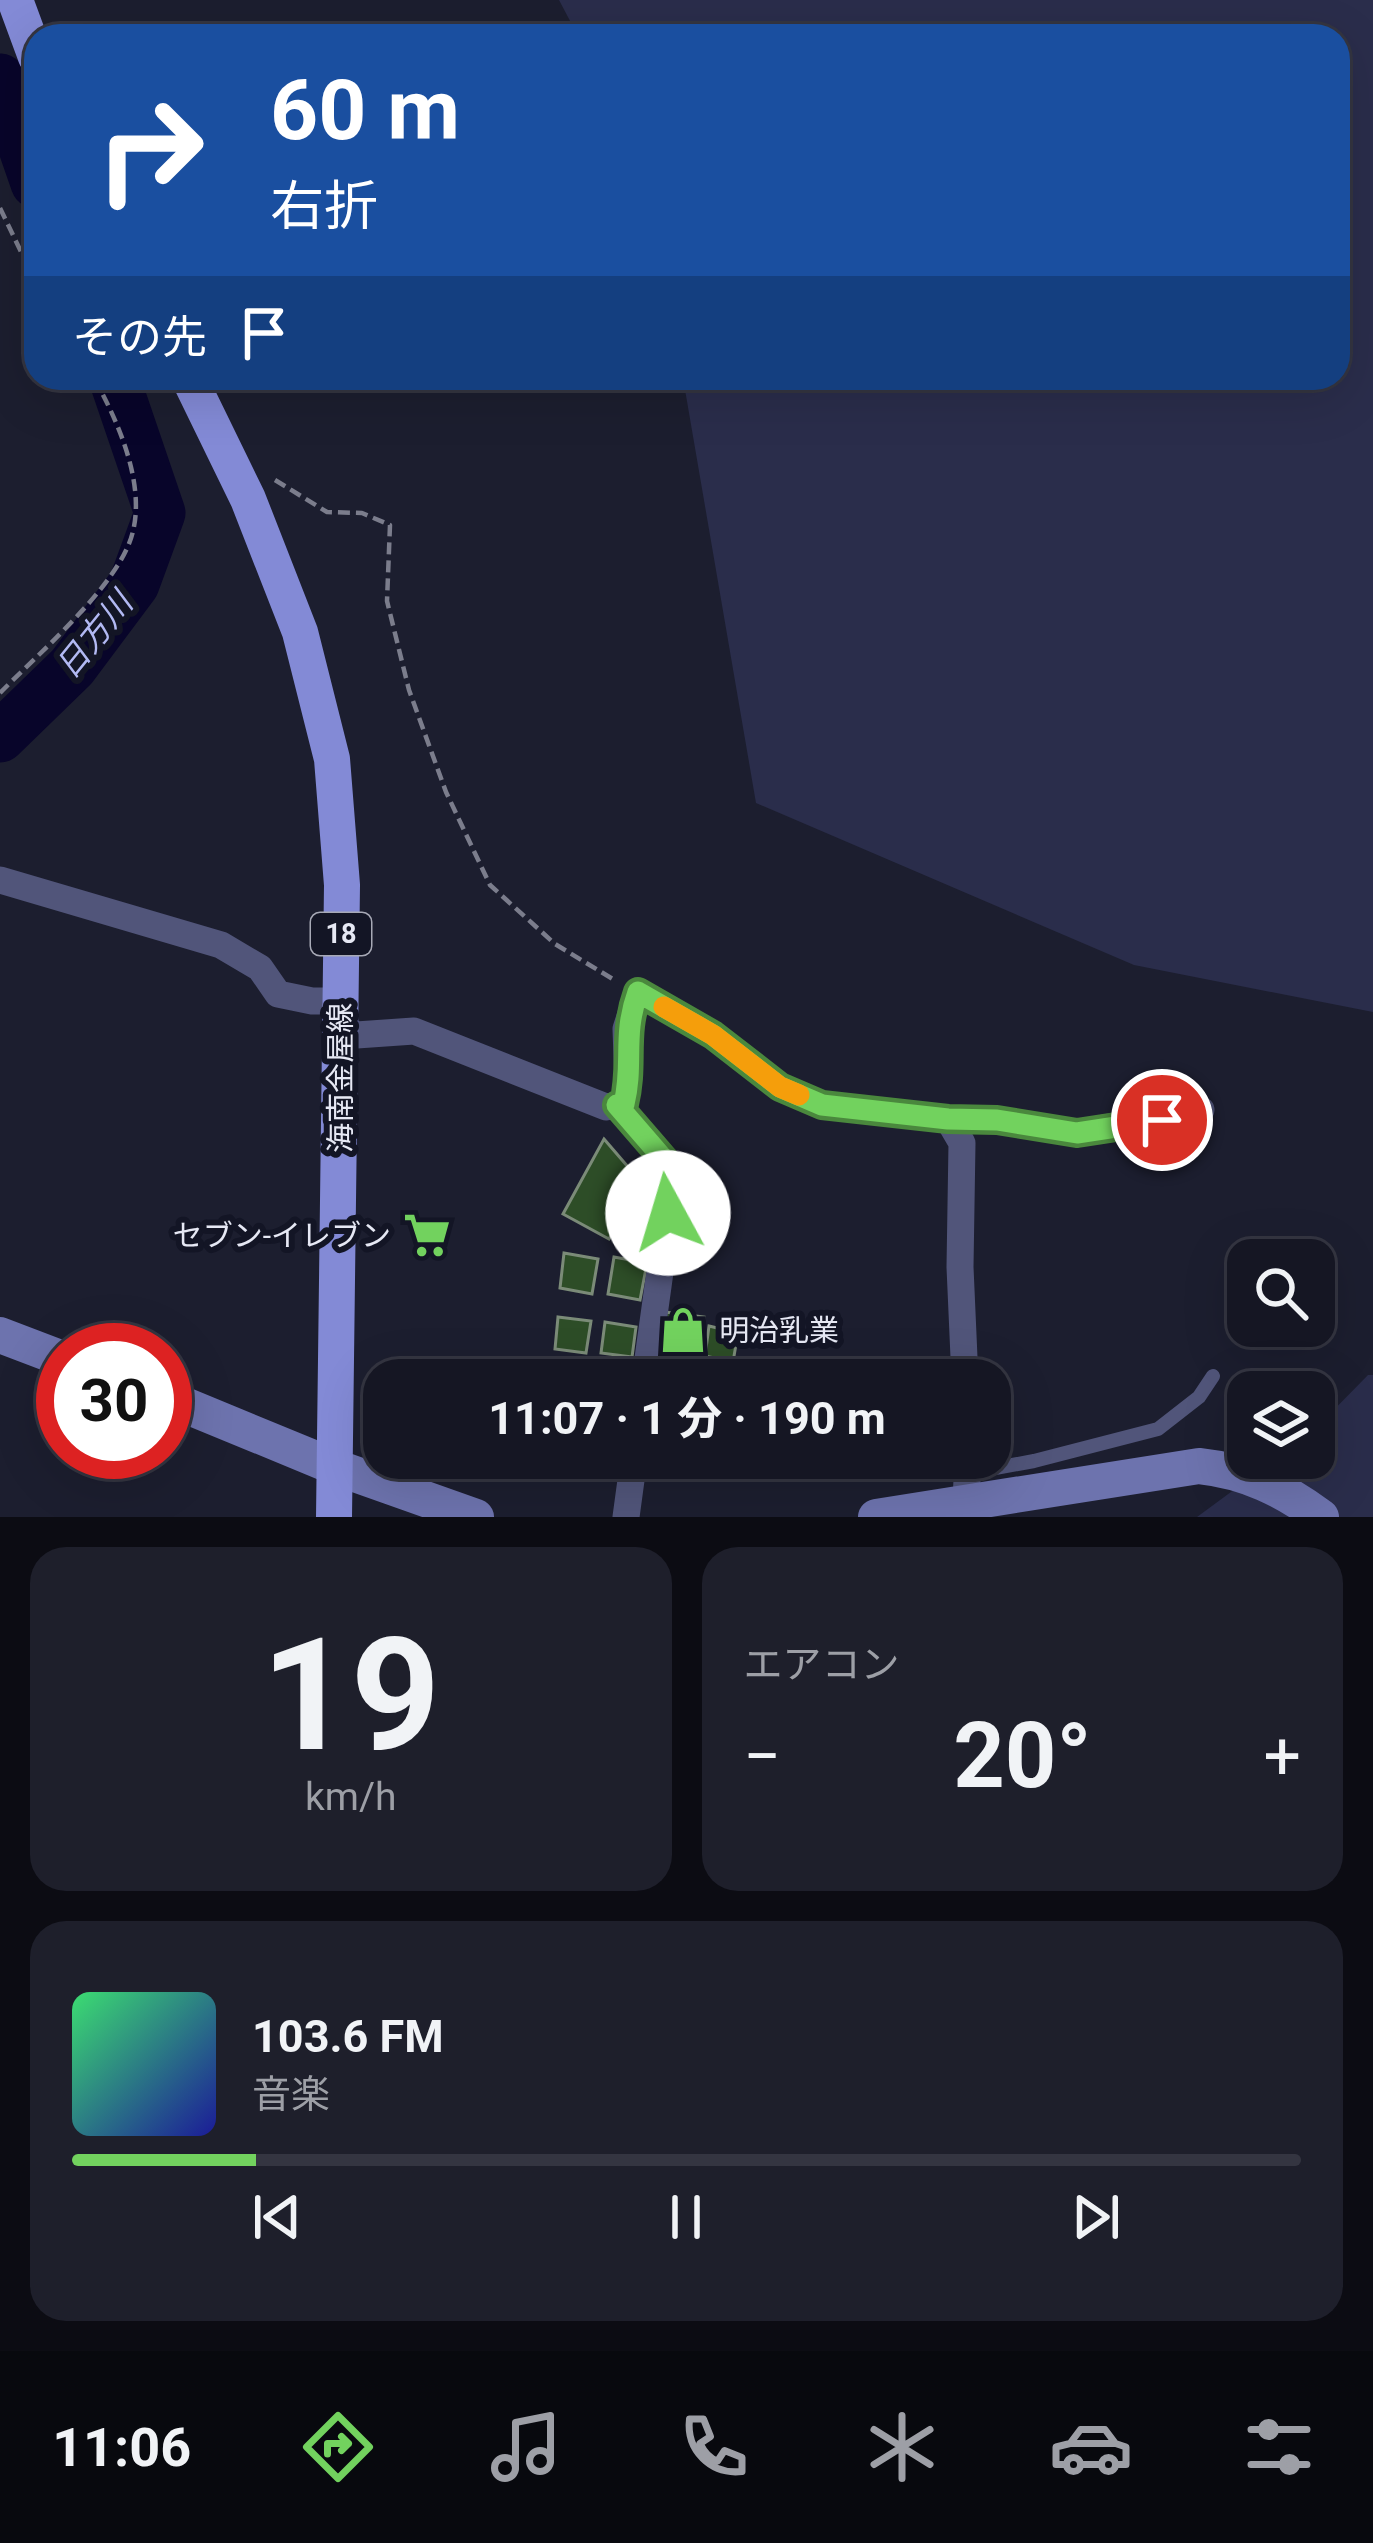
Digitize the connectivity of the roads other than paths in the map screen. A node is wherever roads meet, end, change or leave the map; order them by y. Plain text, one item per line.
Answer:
1 (194, 390) edge
2 (0, 880) edge
3 (341, 1018) junction
4 (617, 1105) junction
5 (1201, 1110) dead end
6 (948, 1119) junction
7 (0, 1335) edge
8 (36, 1349) edge
9 (648, 1359) edge
10 (964, 1359) edge
11 (1213, 1376) dead end
12 (192, 1408) edge
13 (1011, 1466) edge
14 (335, 1468) junction
15 (1011, 1475) edge
16 (631, 1479) edge
17 (962, 1479) edge
18 (334, 1517) edge
19 (476, 1517) edge
20 (626, 1517) edge
21 (876, 1517) edge
22 (1321, 1517) edge

1 - 3 main road, 海南金屋線 / 18
2 - 3 street
3 - 4 street
3 - 14 main road, 海南金屋線 / 18
4 - 6 street
4 - 9 street
5 - 6 street
6 - 10 street
7 - 8 main road
11 - 13 lane
12 - 14 main road
14 - 18 main road, 海南金屋線 / 18
14 - 19 main road
15 - 22 main road
16 - 20 street
17 - 21 main road

